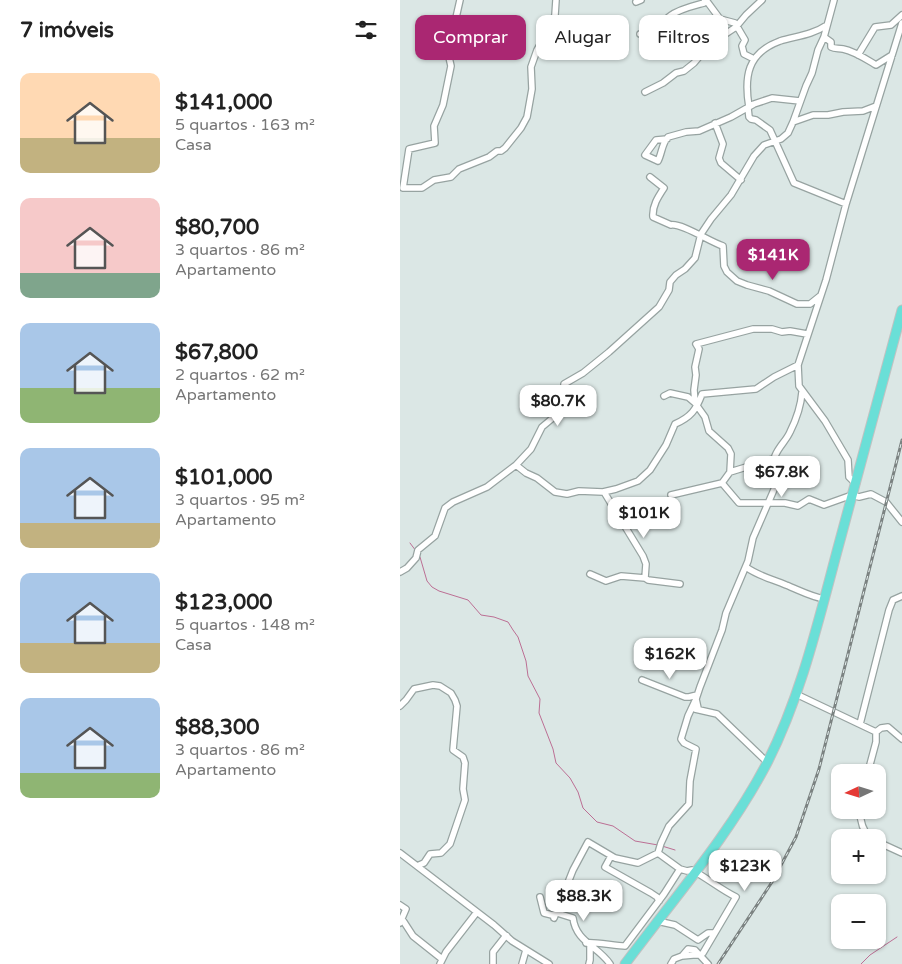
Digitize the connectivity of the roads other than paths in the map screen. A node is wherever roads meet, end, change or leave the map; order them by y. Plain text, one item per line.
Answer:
1 (460, 0) edge
2 (556, 0) edge
3 (706, 0) edge
4 (762, 0) edge
5 (834, 0) edge
6 (671, 15) edge
7 (902, 15) edge
8 (902, 22) edge
9 (827, 25) junction
10 (736, 27) junction
11 (824, 37) junction
12 (858, 55) junction
13 (892, 56) junction
14 (754, 59) junction
15 (645, 92) dead end
16 (800, 101) junction
17 (876, 106) junction
18 (748, 108) junction
19 (793, 122) junction
20 (715, 124) junction
21 (667, 138) dead end
22 (775, 141) junction
23 (650, 177) dead end
24 (741, 180) junction
25 (846, 204) junction
26 (700, 236) junction
27 (821, 294) junction
28 (902, 310) edge
29 (902, 330) edge
30 (807, 334) junction
31 (798, 364) junction
32 (802, 392) junction
33 (664, 396) dead end
34 (696, 405) junction
35 (874, 414) junction
36 (665, 430) dead end
37 (672, 431) junction
38 (776, 458) junction
39 (516, 465) junction
40 (730, 472) junction
41 (722, 483) junction
42 (856, 484) junction
43 (604, 492) junction
44 (671, 495) dead end
45 (852, 495) junction
46 (768, 504) junction
47 (902, 522) edge
48 (746, 567) junction
49 (400, 572) edge
50 (590, 574) dead end
51 (644, 578) junction
52 (680, 584) dead end
53 (902, 596) edge
54 (825, 599) junction
55 (642, 680) dead end
56 (796, 694) junction
57 (697, 697) junction
58 (400, 706) edge
59 (698, 708) junction
60 (692, 709) junction
61 (860, 724) junction
62 (876, 732) junction
63 (902, 738) edge
64 (767, 762) junction
65 (870, 764) edge
66 (886, 845) edge
67 (902, 852) edge
68 (400, 853) edge
69 (658, 853) junction
70 (611, 856) junction
71 (417, 866) junction
72 (680, 869) junction
73 (696, 872) junction
74 (540, 898) dead end
75 (659, 901) junction
76 (400, 905) edge
77 (477, 912) junction
78 (556, 915) junction
79 (401, 921) edge
80 (657, 921) junction
81 (713, 933) junction
82 (507, 936) junction
83 (588, 945) junction
84 (526, 950) junction
85 (701, 955) junction
86 (441, 961) edge
87 (493, 964) edge
88 (522, 964) edge
89 (548, 964) edge
90 (589, 964) edge
91 (610, 964) edge
92 (625, 964) edge
93 (670, 964) edge
94 (708, 964) edge

1 - 2 street
3 - 6 street
3 - 10 street
4 - 10 street
5 - 9 street
7 - 12 street
8 - 13 street
9 - 11 street
9 - 14 street
10 - 14 street
10 - 15 street
11 - 12 street
11 - 16 street
12 - 13 street
13 - 17 street
14 - 18 street
16 - 18 street
16 - 19 street
17 - 19 street
17 - 25 street
18 - 20 street
18 - 22 street
19 - 22 street
20 - 21 street
20 - 24 street
22 - 24 street
22 - 25 street
23 - 26 street
24 - 26 street
25 - 27 street
26 - 27 street
26 - 39 street
27 - 30 street
28 - 35 highway
29 - 35 highway
30 - 31 street
30 - 34 street
31 - 32 street
31 - 34 street
32 - 38 street
32 - 42 street
33 - 34 street
34 - 37 street
34 - 40 street
35 - 42 highway
36 - 37 street
37 - 43 street
38 - 40 street
38 - 46 street
39 - 43 street
39 - 49 street
40 - 41 street
41 - 44 street
41 - 46 street
42 - 45 highway
43 - 51 street
45 - 46 street
45 - 47 street
45 - 54 highway
46 - 48 street
48 - 54 street
48 - 57 street
50 - 51 street
51 - 52 street
53 - 61 street
54 - 56 highway
55 - 57 street
56 - 61 street
56 - 64 highway
57 - 59 street
57 - 60 street
58 - 71 street
59 - 60 street
59 - 64 street
60 - 69 street
61 - 62 street
62 - 63 street
62 - 65 street
64 - 73 highway
66 - 67 street
68 - 71 street
69 - 70 street
69 - 72 street
70 - 75 street
70 - 78 street
71 - 77 street
72 - 73 street
72 - 75 street
73 - 80 highway
73 - 81 street
74 - 78 street
75 - 83 street
76 - 79 street
77 - 82 street
77 - 86 street
78 - 83 street
79 - 86 street
80 - 81 street
80 - 92 highway
81 - 85 street
82 - 84 street
82 - 87 street
83 - 90 street
83 - 91 street
84 - 88 street
84 - 89 street
85 - 93 street
85 - 94 street

